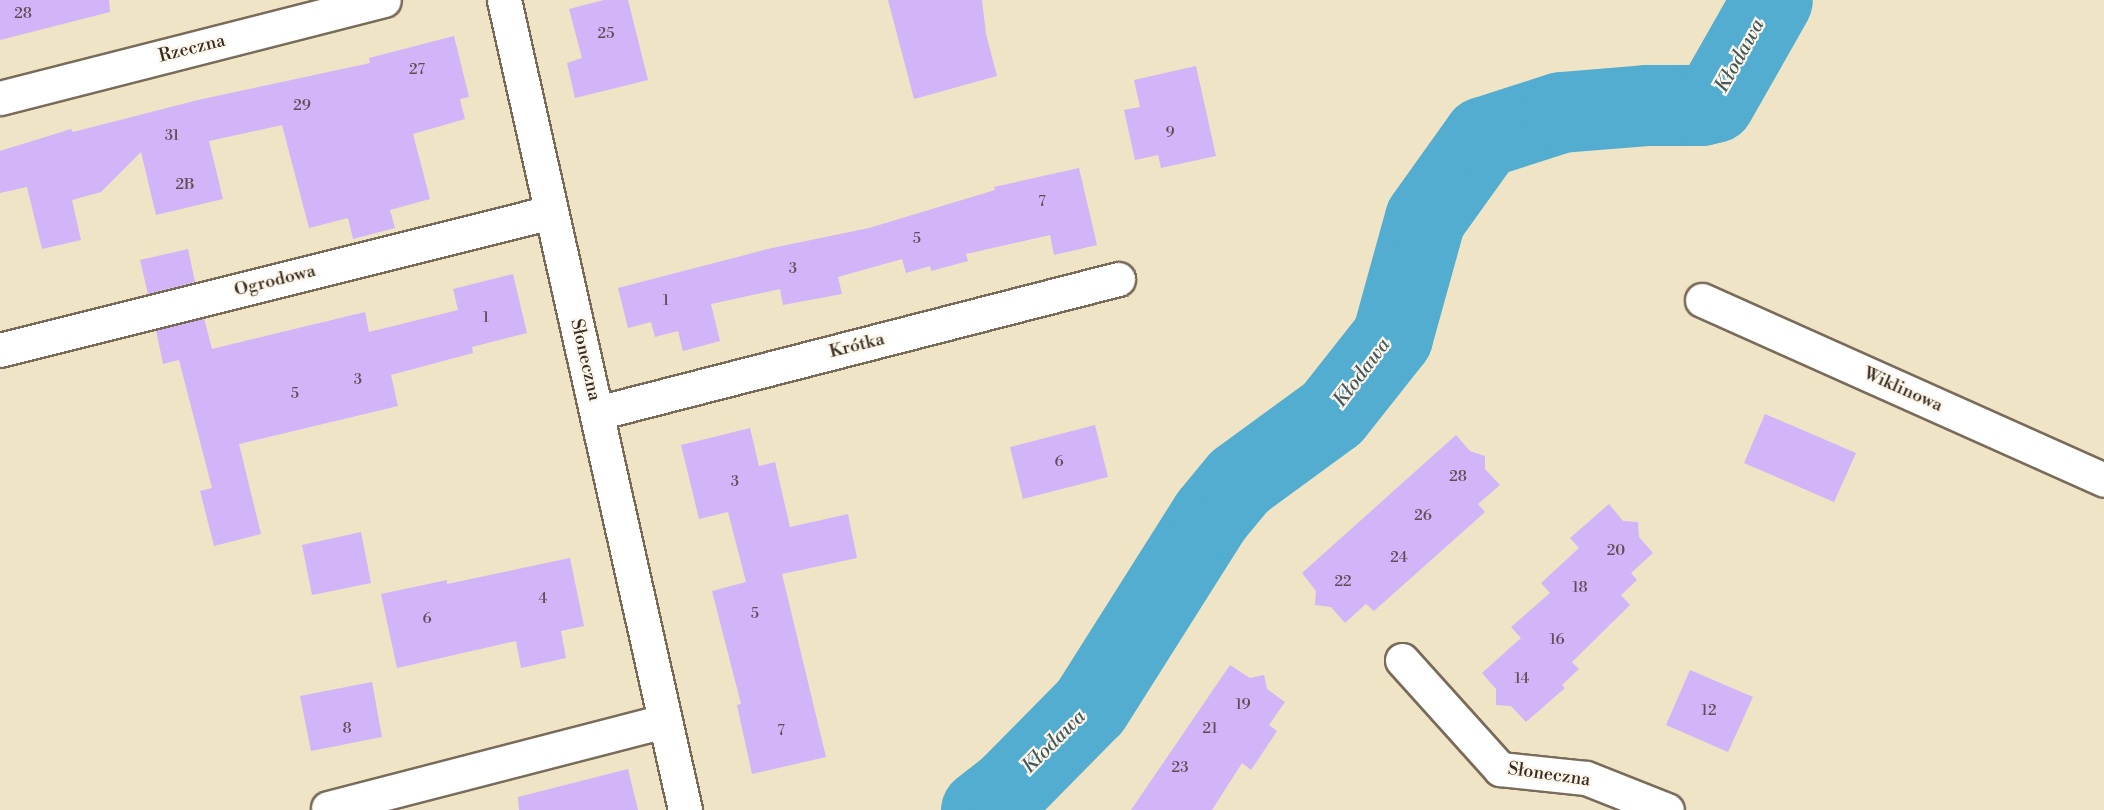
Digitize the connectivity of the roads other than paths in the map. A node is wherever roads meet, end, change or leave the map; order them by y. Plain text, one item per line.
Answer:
1 (384, 0) edge
2 (504, 0) edge
3 (0, 98) edge
4 (551, 212) junction
5 (1118, 279) dead end
6 (1702, 300) dead end
7 (0, 350) edge
8 (597, 414) junction
9 (2104, 480) edge
10 (1402, 660) dead end
11 (665, 721) junction
12 (328, 808) dead end
13 (685, 810) edge
14 (1666, 810) edge

1 - 3 street, Rzeczna
2 - 4 street, Słoneczna
4 - 7 street, Ogrodowa
4 - 8 street, Słoneczna
5 - 8 street, Krótka
6 - 9 street, Wiklinowa
8 - 11 street, Słoneczna
10 - 14 street, Słoneczna
11 - 12 street
11 - 13 street, Słoneczna

